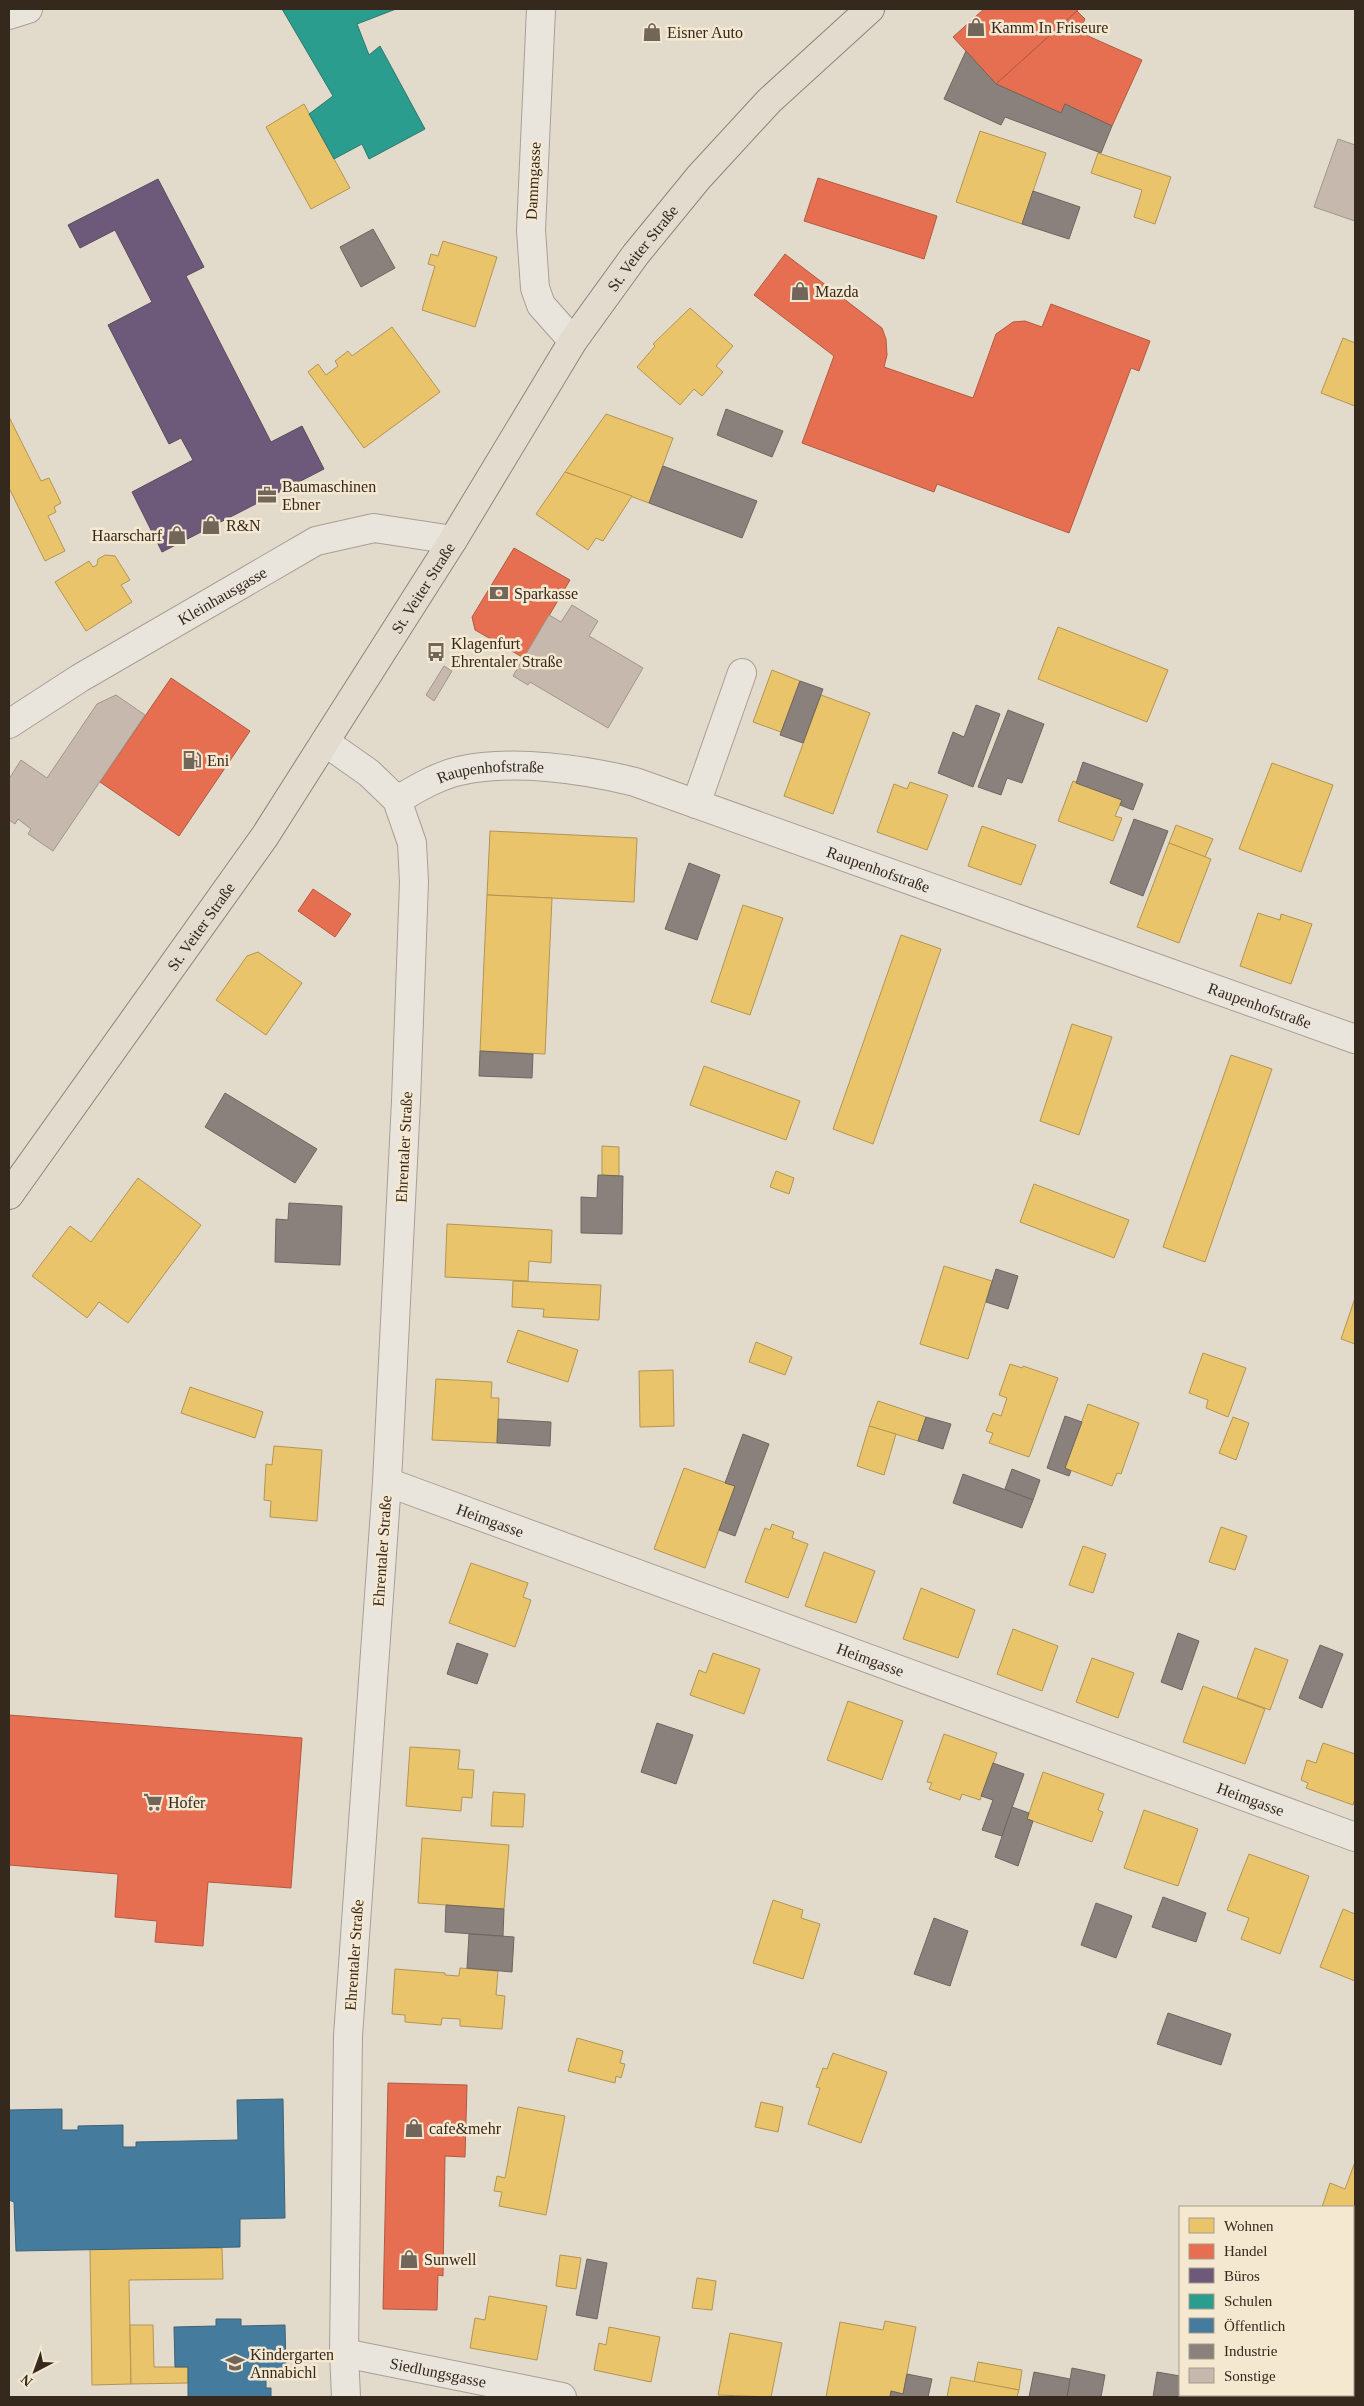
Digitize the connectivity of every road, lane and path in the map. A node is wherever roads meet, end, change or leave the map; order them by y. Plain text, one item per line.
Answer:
1 (28, 9) edge
2 (541, 9) edge
3 (870, 9) edge
4 (9, 15) edge
5 (573, 341) junction
6 (453, 540) junction
7 (742, 673) dead end
8 (9, 724) edge
9 (325, 742) junction
10 (397, 800) junction
11 (696, 804) junction
12 (1355, 1039) edge
13 (9, 1195) edge
14 (387, 1482) junction
15 (1355, 1837) edge
16 (344, 2353) junction
17 (346, 2397) edge
18 (562, 2397) edge

1 - 4 street
2 - 5 street, Dammgasse
3 - 5 main road, St. Veiter Straße
5 - 6 main road, St. Veiter Straße
6 - 8 street, Kleinhausgasse
6 - 9 main road, St. Veiter Straße
7 - 11 street
9 - 10 street, Ehrentaler Straße
9 - 13 main road, St. Veiter Straße
10 - 11 street, Raupenhofstraße
10 - 14 street, Ehrentaler Straße
11 - 12 street, Raupenhofstraße
14 - 15 street, Heimgasse
14 - 16 street, Ehrentaler Straße
16 - 17 street, Ehrentaler Straße
16 - 18 street, Siedlungsgasse

